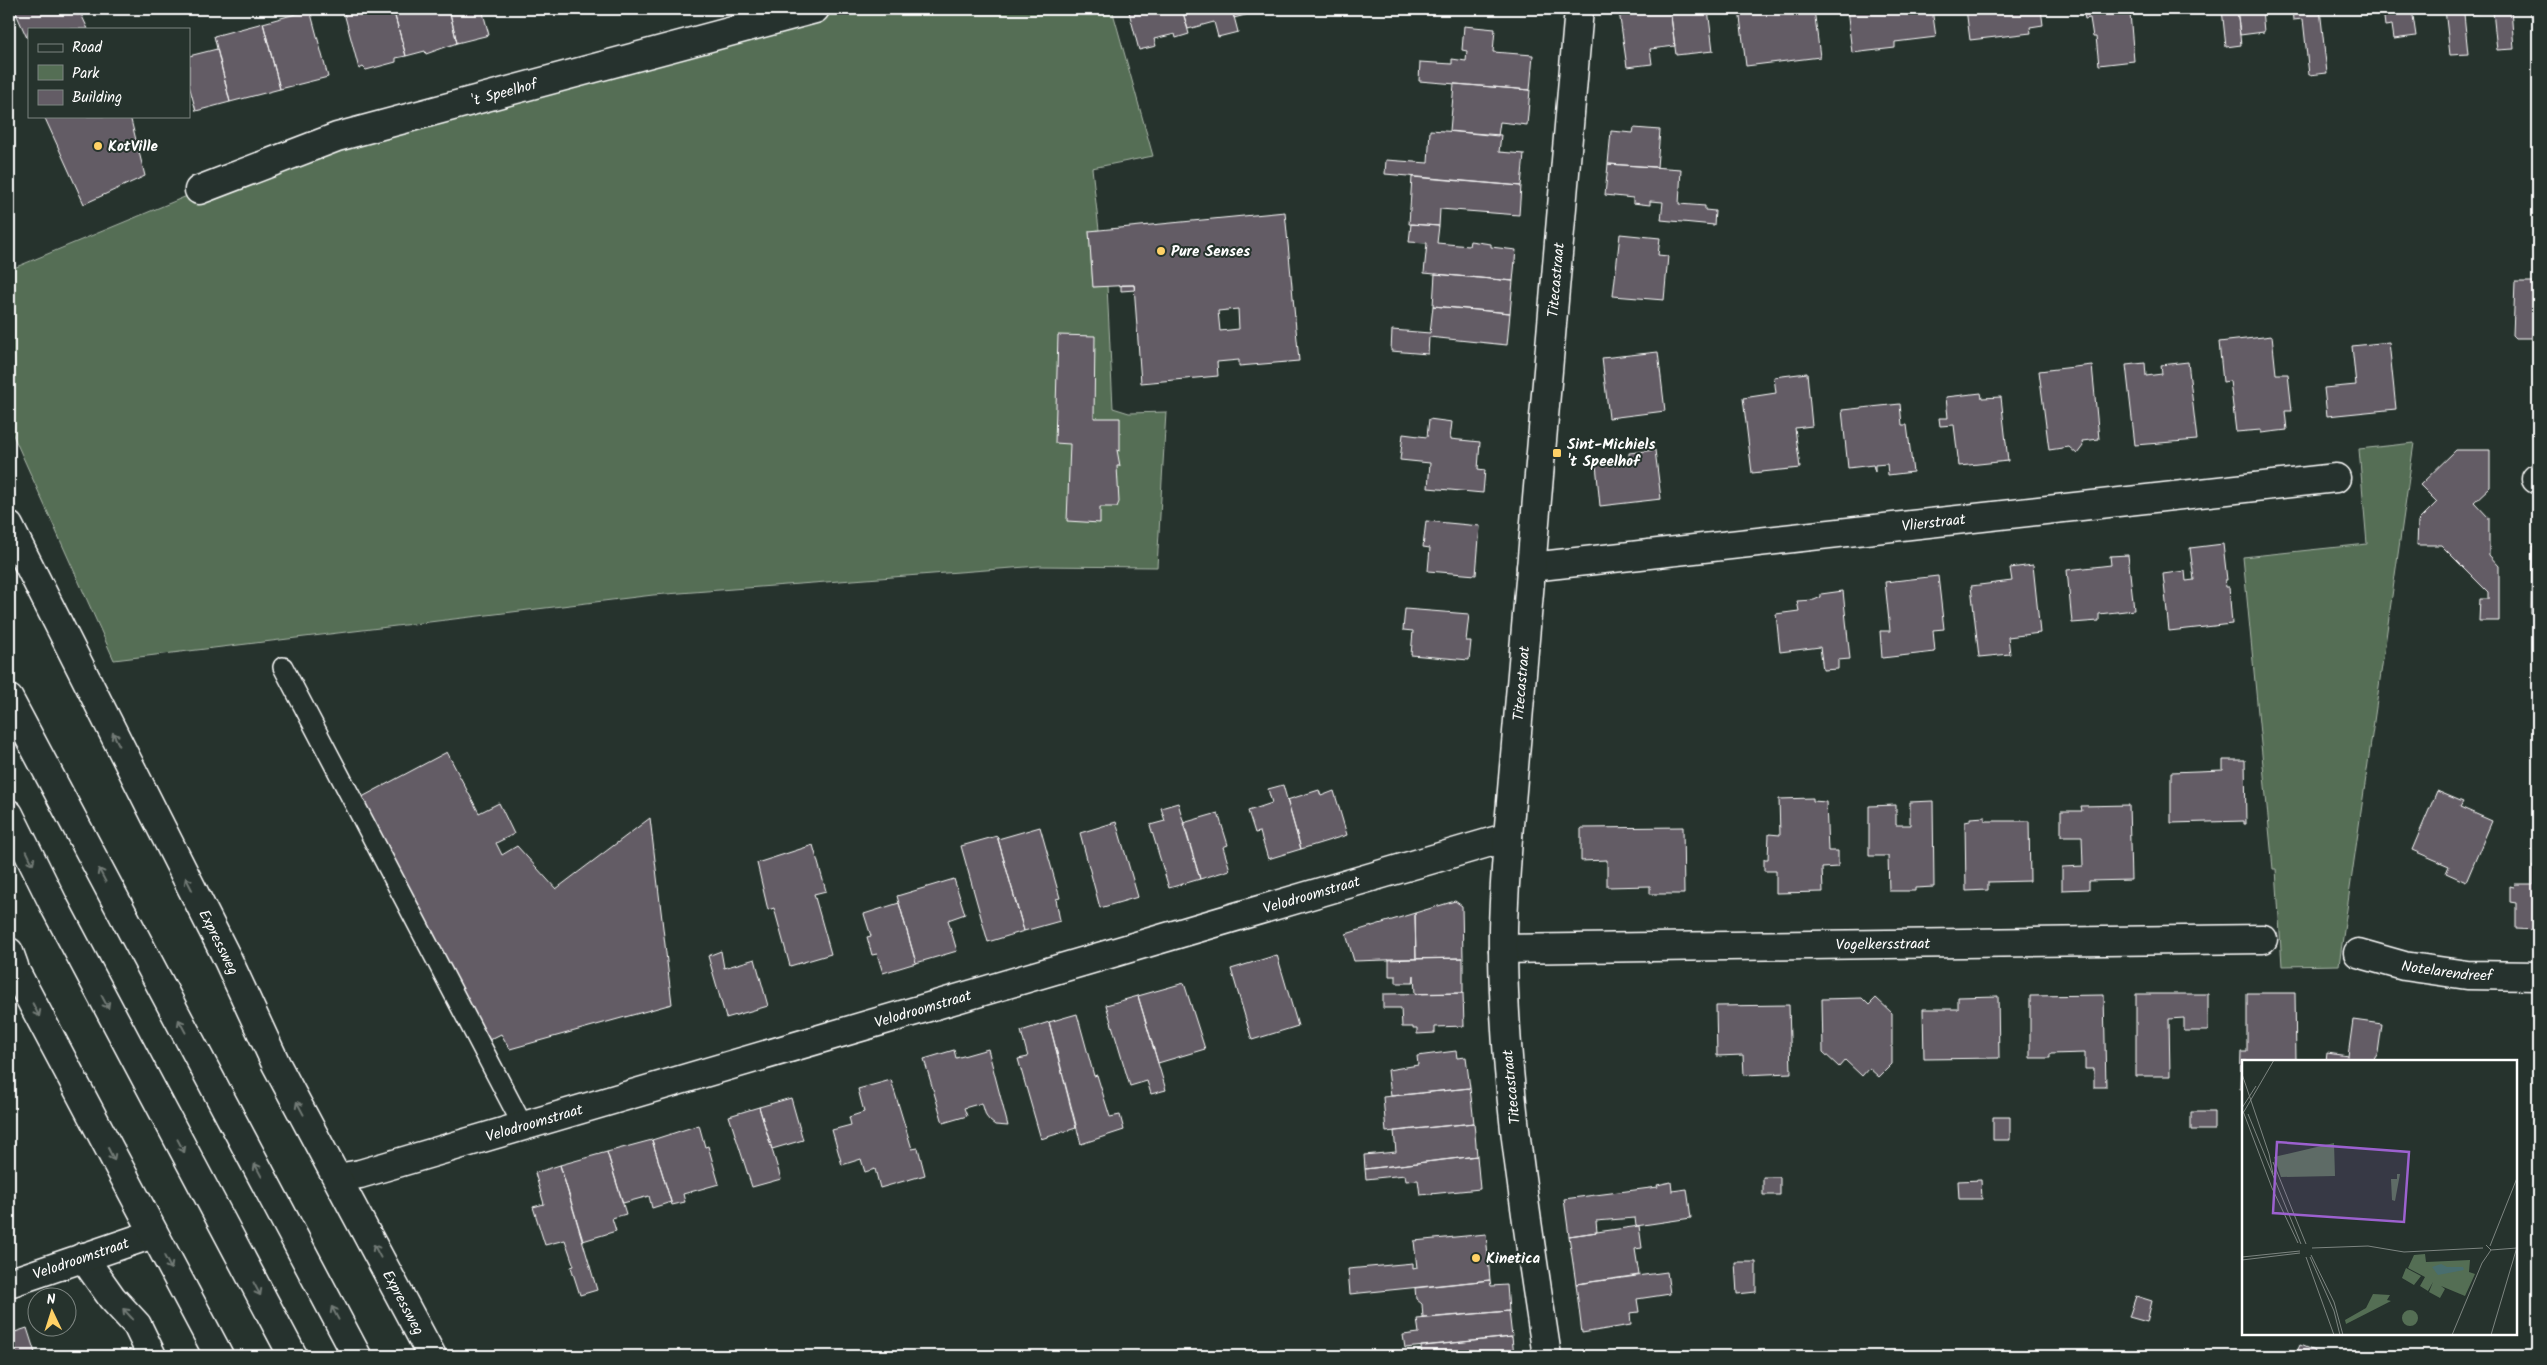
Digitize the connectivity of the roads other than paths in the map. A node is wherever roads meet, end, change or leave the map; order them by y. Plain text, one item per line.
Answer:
1 (815, 9) edge
2 (1579, 9) edge
3 (199, 190) dead end
4 (2336, 478) dead end
5 (9, 526) edge
6 (1531, 567) junction
7 (283, 667) dead end
8 (9, 699) edge
9 (9, 814) edge
10 (1508, 836) junction
11 (2263, 939) dead end
12 (1502, 949) junction
13 (2358, 953) dead end
14 (10, 959) edge
15 (2538, 976) edge
16 (523, 1126) junction
17 (338, 1178) junction
18 (153, 1234) junction
19 (83, 1257) junction
20 (9, 1283) edge
21 (152, 1356) edge
22 (218, 1356) edge
23 (293, 1356) edge
24 (358, 1356) edge
25 (432, 1356) edge
26 (1547, 1356) edge

1 - 3 main road, 't Speelhof
2 - 6 main road, Titecastraat
4 - 6 main road, Vlierstraat
17 -> 5 main road, Expressweg
6 - 10 main road, Titecastraat
7 - 16 lane
24 -> 8 main road
9 -> 23 main road
10 - 12 main road, Titecastraat
10 - 16 main road, Velodroomstraat
11 - 12 main road, Vogelkersstraat
12 - 26 main road, Titecastraat
13 - 15 main road, Notelarendreef
14 -> 18 main road
16 - 17 main road, Velodroomstraat
25 -> 17 main road, Expressweg
18 - 19 main road, Velodroomstraat
18 -> 22 main road
19 - 20 main road, Velodroomstraat
21 -> 19 main road

